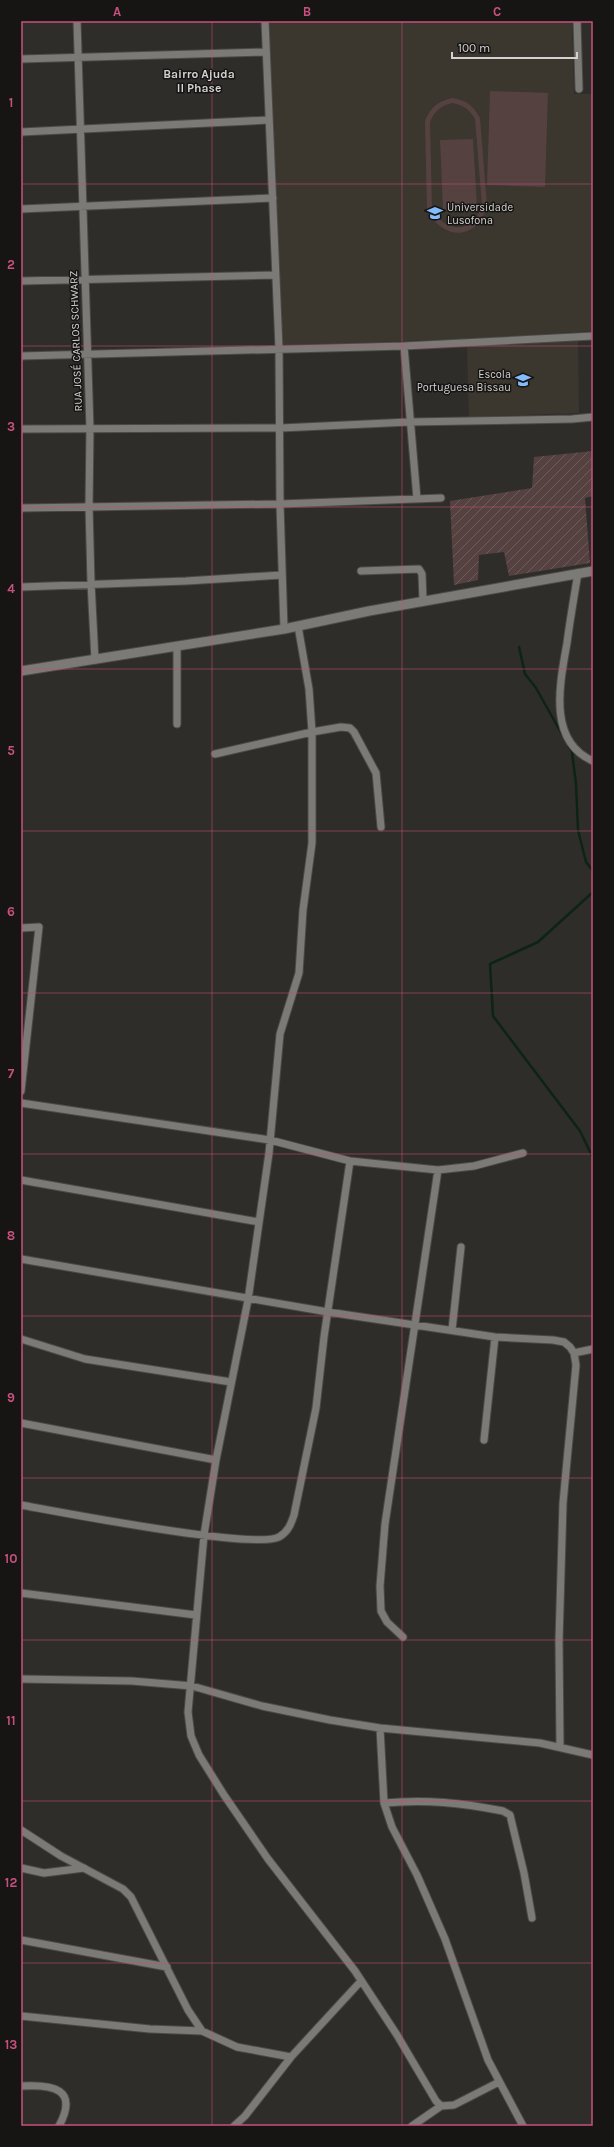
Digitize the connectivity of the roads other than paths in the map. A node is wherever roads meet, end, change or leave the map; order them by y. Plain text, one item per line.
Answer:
1 (77, 21) edge
2 (265, 21) edge
3 (577, 21) edge
4 (266, 52) junction
5 (78, 57) junction
6 (21, 59) edge
7 (579, 89) dead end
8 (269, 120) junction
9 (81, 128) junction
10 (21, 132) edge
11 (273, 198) junction
12 (83, 206) junction
13 (21, 209) edge
14 (276, 275) junction
15 (86, 279) junction
16 (21, 281) edge
17 (593, 336) edge
18 (404, 346) junction
19 (279, 348) junction
20 (88, 354) junction
21 (21, 356) edge
22 (593, 417) edge
23 (410, 422) junction
24 (281, 428) junction
25 (21, 429) edge
26 (90, 429) junction
27 (441, 498) dead end
28 (417, 499) junction
29 (280, 504) junction
30 (88, 506) junction
31 (21, 508) edge
32 (361, 571) dead end
33 (593, 571) edge
34 (578, 573) junction
35 (282, 575) junction
36 (90, 583) junction
37 (21, 587) edge
38 (423, 601) junction
39 (298, 626) junction
40 (284, 629) junction
41 (177, 647) junction
42 (95, 660) junction
43 (21, 671) edge
44 (177, 724) dead end
45 (312, 732) junction
46 (215, 754) dead end
47 (593, 761) edge
48 (381, 827) dead end
49 (21, 928) edge
50 (21, 1091) edge
51 (21, 1103) edge
52 (270, 1140) junction
53 (523, 1153) dead end
54 (350, 1161) junction
55 (438, 1170) junction
56 (21, 1180) edge
57 (259, 1222) junction
58 (461, 1247) dead end
59 (21, 1260) edge
60 (248, 1300) junction
61 (328, 1312) junction
62 (415, 1325) junction
63 (452, 1330) junction
64 (495, 1337) junction
65 (21, 1339) edge
66 (593, 1349) edge
67 (574, 1353) junction
68 (231, 1382) junction
69 (21, 1423) edge
70 (484, 1440) dead end
71 (216, 1460) junction
72 (21, 1505) edge
73 (204, 1535) junction
74 (21, 1593) edge
75 (196, 1615) junction
76 (403, 1637) dead end
77 (21, 1679) edge
78 (192, 1686) junction
79 (380, 1728) junction
80 (560, 1746) junction
81 (593, 1755) edge
82 (384, 1803) junction
83 (21, 1830) edge
84 (21, 1868) edge
85 (84, 1868) junction
86 (532, 1918) dead end
87 (21, 1940) edge
88 (167, 1967) junction
89 (361, 1981) junction
90 (21, 2016) edge
91 (202, 2031) junction
92 (291, 2057) junction
93 (499, 2082) junction
94 (21, 2086) edge
95 (441, 2106) junction
96 (59, 2126) edge
97 (234, 2126) edge
98 (412, 2126) edge
99 (523, 2126) edge

1 - 5 street, RUA JOSÉ CARLOS SCHWARZ
2 - 4 street
3 - 7 street
4 - 5 street
4 - 8 street
5 - 6 street
5 - 9 street, RUA JOSÉ CARLOS SCHWARZ
8 - 9 street
8 - 11 street
9 - 10 street
9 - 12 street, RUA JOSÉ CARLOS SCHWARZ
11 - 12 street
11 - 14 street
12 - 13 street
12 - 15 street, RUA JOSÉ CARLOS SCHWARZ
14 - 15 street
14 - 19 street
15 - 16 street
15 - 20 street, RUA JOSÉ CARLOS SCHWARZ
17 - 18 street
18 - 19 street
18 - 23 street
19 - 20 street
19 - 24 street
20 - 21 street
20 - 26 street, RUA JOSÉ CARLOS SCHWARZ
22 - 23 street
23 - 24 street
23 - 28 street
24 - 26 street
24 - 29 street
25 - 26 street
26 - 30 street, RUA JOSÉ CARLOS SCHWARZ
27 - 28 street
28 - 29 street
29 - 30 street
29 - 35 street
30 - 31 street
30 - 36 street, RUA JOSÉ CARLOS SCHWARZ
32 - 38 street
33 - 34 main road
34 - 38 main road
34 - 47 street
35 - 36 street
35 - 40 street
36 - 37 street
36 - 42 street, RUA JOSÉ CARLOS SCHWARZ
38 - 39 main road
39 - 40 main road
39 - 45 street
40 - 41 main road
41 - 42 main road
41 - 44 street
42 - 43 main road
45 - 46 street
45 - 48 street
45 - 52 street
49 - 50 street
51 - 52 street
52 - 54 street
52 - 57 street
53 - 55 street
54 - 55 street
54 - 61 street
55 - 62 street
56 - 57 street
57 - 60 street
58 - 63 street
59 - 60 street
60 - 61 street
60 - 68 street
61 - 62 street
61 - 73 street
62 - 63 street
62 - 76 street
63 - 64 street
64 - 67 street
64 - 70 street
65 - 68 street
66 - 67 street
67 - 80 street
68 - 71 street
69 - 71 street
71 - 73 street
72 - 73 street
73 - 75 street
74 - 75 street
75 - 78 street
77 - 78 street
78 - 79 street
78 - 89 street
79 - 80 street
79 - 82 street
80 - 81 street
82 - 86 street
82 - 93 street
83 - 85 street
84 - 85 street
85 - 88 street
87 - 88 street
88 - 91 street
89 - 92 street
89 - 95 street
90 - 91 street
91 - 92 street
92 - 97 street
93 - 95 street
93 - 99 street
94 - 96 street
95 - 98 street

